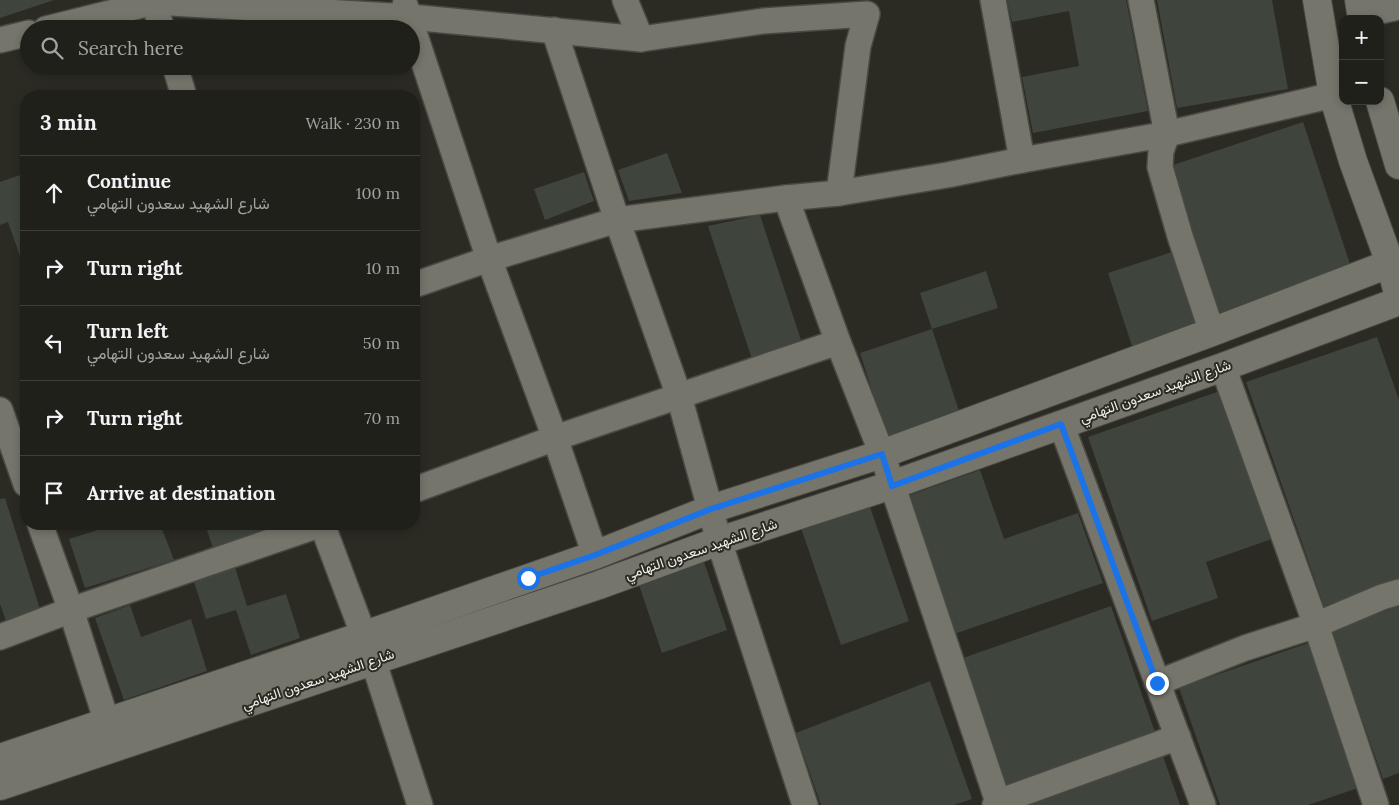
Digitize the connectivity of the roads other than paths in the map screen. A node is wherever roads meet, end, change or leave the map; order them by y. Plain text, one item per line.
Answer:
1 (625, 0) edge
2 (993, 0) edge
3 (1142, 0) edge
4 (1317, 0) edge
5 (153, 1) edge
6 (869, 7) edge
7 (1399, 7) edge
8 (407, 9) edge
9 (764, 10) edge
10 (1361, 11) edge
11 (80, 20) edge
12 (159, 20) edge
13 (554, 30) junction
14 (20, 35) edge
15 (641, 39) junction
16 (0, 40) edge
17 (420, 49) edge
18 (178, 75) edge
19 (182, 90) edge
20 (1333, 94) junction
21 (1381, 105) edge
22 (1167, 134) junction
23 (1022, 160) junction
24 (1399, 165) edge
25 (839, 193) junction
26 (786, 198) junction
27 (617, 220) junction
28 (489, 259) junction
29 (1395, 262) edge
30 (420, 282) edge
31 (1399, 297) edge
32 (1399, 301) edge
33 (1212, 332) junction
34 (838, 342) junction
35 (1223, 367) junction
36 (679, 396) junction
37 (0, 410) edge
38 (1061, 424) junction
39 (555, 438) junction
40 (882, 454) junction
41 (20, 467) edge
42 (892, 486) junction
43 (420, 488) edge
44 (711, 509) junction
45 (42, 530) edge
46 (304, 530) edge
47 (324, 530) edge
48 (719, 541) junction
49 (595, 555) junction
50 (1399, 592) edge
51 (71, 610) junction
52 (1316, 625) junction
53 (0, 637) edge
54 (369, 648) junction
55 (1157, 683) junction
56 (107, 722) junction
57 (1178, 737) junction
58 (115, 748) junction
59 (0, 758) edge
60 (0, 786) edge
61 (997, 803) edge
62 (420, 805) edge
63 (805, 805) edge
64 (1203, 805) edge
65 (1376, 805) edge

1 - 15 street
2 - 23 street
3 - 22 street
4 - 20 street
5 - 8 street
5 - 11 street
5 - 12 street
6 - 9 street
6 - 25 street
7 - 10 street
8 - 13 street
9 - 15 street
13 - 15 street
13 - 27 street
14 - 16 street
17 - 28 street
18 - 19 street
20 - 22 street
20 - 29 street
21 - 24 street
22 - 23 street
22 - 33 street
23 - 25 street
25 - 26 street
26 - 27 street
26 - 34 street
27 - 28 street
27 - 36 street
28 - 30 street
28 - 39 street
29 - 31 street
29 - 33 street, شارع الشهيد سعدون التهامي
32 - 35 street, شارع الشهيد سعدون التهامي
33 - 40 street, شارع الشهيد سعدون التهامي
34 - 36 street
34 - 40 street
35 - 38 street, شارع الشهيد سعدون التهامي
35 - 52 street
36 - 39 street
36 - 44 street
37 - 41 street
38 - 42 street, شارع الشهيد سعدون التهامي
38 - 55 street
39 - 43 street
39 - 49 street
40 - 42 street
40 - 44 street, شارع الشهيد سعدون التهامي
42 - 48 street, شارع الشهيد سعدون التهامي
42 - 61 street
44 - 48 street
44 - 49 street, شارع الشهيد سعدون التهامي
45 - 51 street
46 - 51 street
47 - 54 street
48 - 54 street, شارع الشهيد سعدون التهامي
48 - 63 street
49 - 54 street, شارع الشهيد سعدون التهامي
50 - 52 street
51 - 53 street
51 - 56 street
52 - 55 street
52 - 65 street
54 - 56 street, شارع الشهيد سعدون التهامي
54 - 58 street, شارع الشهيد سعدون التهامي
54 - 62 street
55 - 57 street
56 - 58 street
56 - 59 street, شارع الشهيد سعدون التهامي
57 - 61 street
57 - 64 street
58 - 60 street, شارع الشهيد سعدون التهامي

